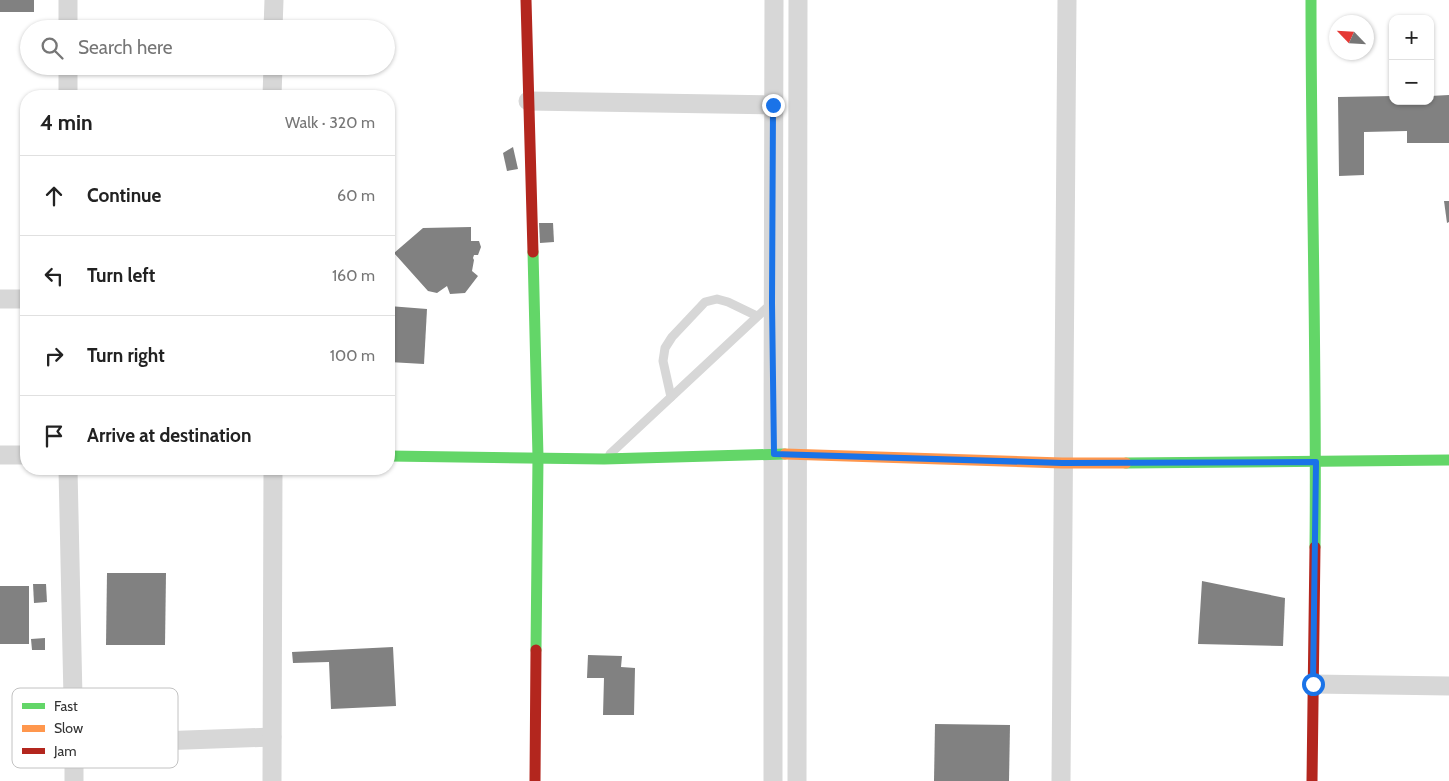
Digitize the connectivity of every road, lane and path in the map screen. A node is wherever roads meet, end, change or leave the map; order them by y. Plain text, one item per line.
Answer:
1 (68, 0) edge
2 (274, 0) edge
3 (526, 0) edge
4 (774, 0) edge
5 (798, 0) edge
6 (1067, 0) edge
7 (1311, 0) edge
8 (68, 20) edge
9 (274, 20) edge
10 (68, 75) edge
11 (273, 75) edge
12 (68, 90) edge
13 (272, 90) edge
14 (528, 101) junction
15 (773, 105) junction
16 (0, 299) edge
17 (20, 299) edge
18 (772, 303) junction
19 (757, 316) junction
20 (671, 397) junction
21 (774, 454) junction
22 (0, 455) edge
23 (20, 455) edge
24 (395, 456) edge
25 (798, 456) junction
26 (538, 457) junction
27 (604, 459) junction
28 (1449, 460) edge
29 (1316, 462) junction
30 (1062, 463) junction
31 (68, 475) edge
32 (273, 475) edge
33 (1313, 684) junction
34 (1449, 686) edge
35 (73, 688) edge
36 (272, 738) junction
37 (178, 741) edge
38 (74, 768) edge
39 (74, 781) edge
40 (272, 781) edge
41 (535, 781) edge
42 (773, 781) edge
43 (797, 781) edge
44 (1061, 781) edge
45 (1312, 781) edge

1 - 8 street
2 - 9 street
3 - 14 street
4 - 15 street
5 - 25 street
6 - 30 street
7 - 29 street
10 - 12 street
11 - 13 street
14 - 15 street
14 - 26 street
15 - 18 street
16 - 17 street
18 - 19 lane
18 - 21 street
19 - 20 lane
19 - 20 lane
20 - 27 lane
21 - 25 street
21 - 27 street
21 - 42 street
22 - 23 street
24 - 26 street
25 - 30 street
25 - 43 street
26 - 27 street
26 - 41 street
28 - 29 street
29 - 30 street
29 - 33 street
30 - 44 street
31 - 35 street
32 - 36 street
33 - 34 street
33 - 45 street
36 - 37 street
36 - 40 street
38 - 39 street

